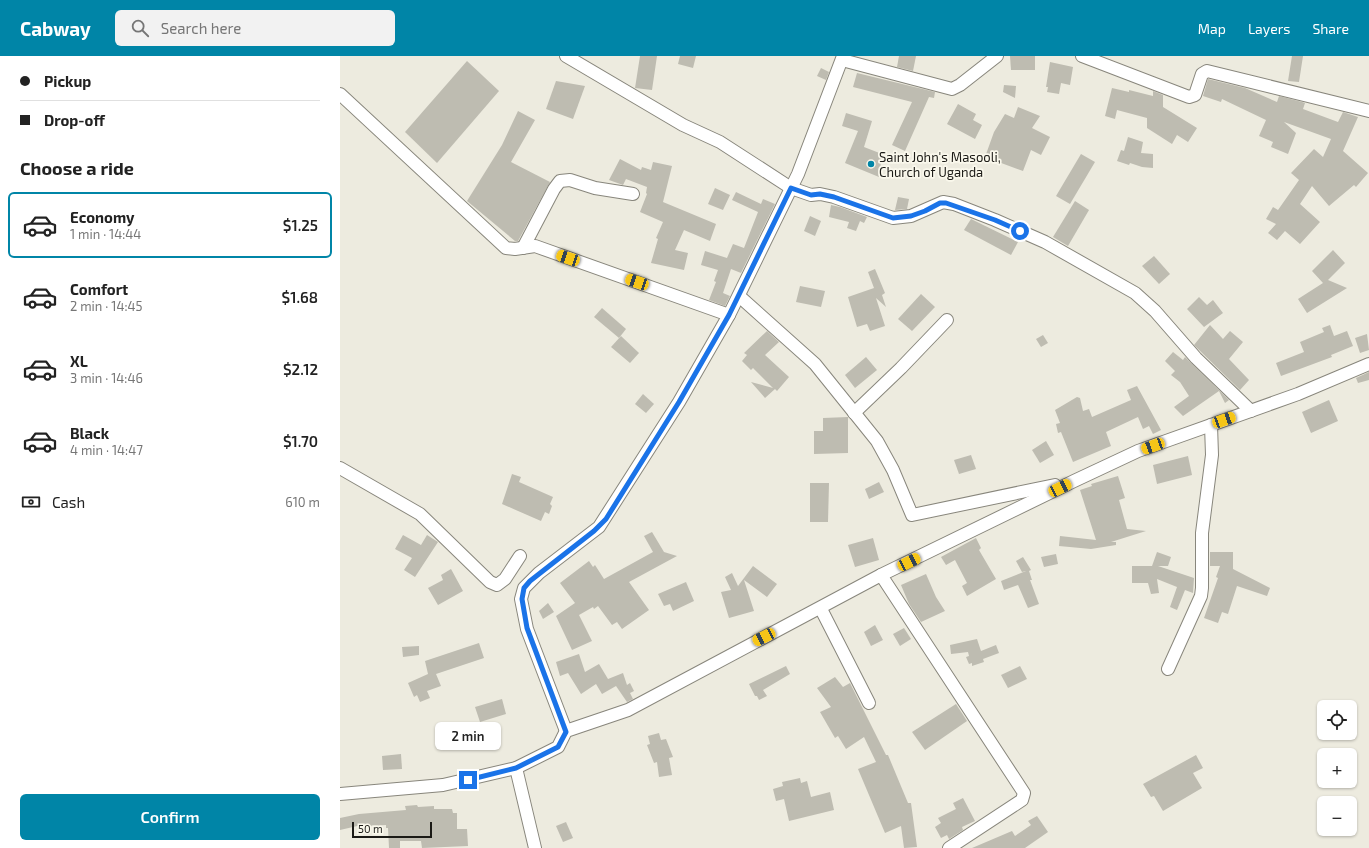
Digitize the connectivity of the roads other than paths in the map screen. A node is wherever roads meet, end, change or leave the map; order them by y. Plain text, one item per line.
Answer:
1 (566, 56) edge
2 (997, 56) edge
3 (1082, 56) edge
4 (843, 58) edge
5 (340, 94) edge
6 (1369, 111) edge
7 (791, 188) junction
8 (633, 194) dead end
9 (523, 248) junction
10 (739, 296) junction
11 (729, 315) junction
12 (947, 320) dead end
13 (1369, 364) edge
14 (1251, 411) junction
15 (854, 413) junction
16 (1211, 425) junction
17 (340, 468) edge
18 (1074, 481) junction
19 (520, 556) dead end
20 (881, 575) junction
21 (821, 609) junction
22 (1168, 668) dead end
23 (869, 703) dead end
24 (566, 732) junction
25 (516, 768) junction
26 (340, 794) edge
27 (535, 848) edge
28 (949, 848) edge

1 - 7 street
2 - 4 street
3 - 6 street
4 - 7 street
5 - 9 street
7 - 10 street
7 - 14 street
8 - 9 street
9 - 11 street
10 - 11 street
10 - 15 street
11 - 24 street
12 - 15 street
13 - 14 street
14 - 16 street
15 - 18 street
16 - 18 street
16 - 22 street
17 - 19 street
18 - 20 street
20 - 21 street
20 - 28 street
21 - 23 street
21 - 24 street
24 - 25 street
25 - 26 street
25 - 27 street

